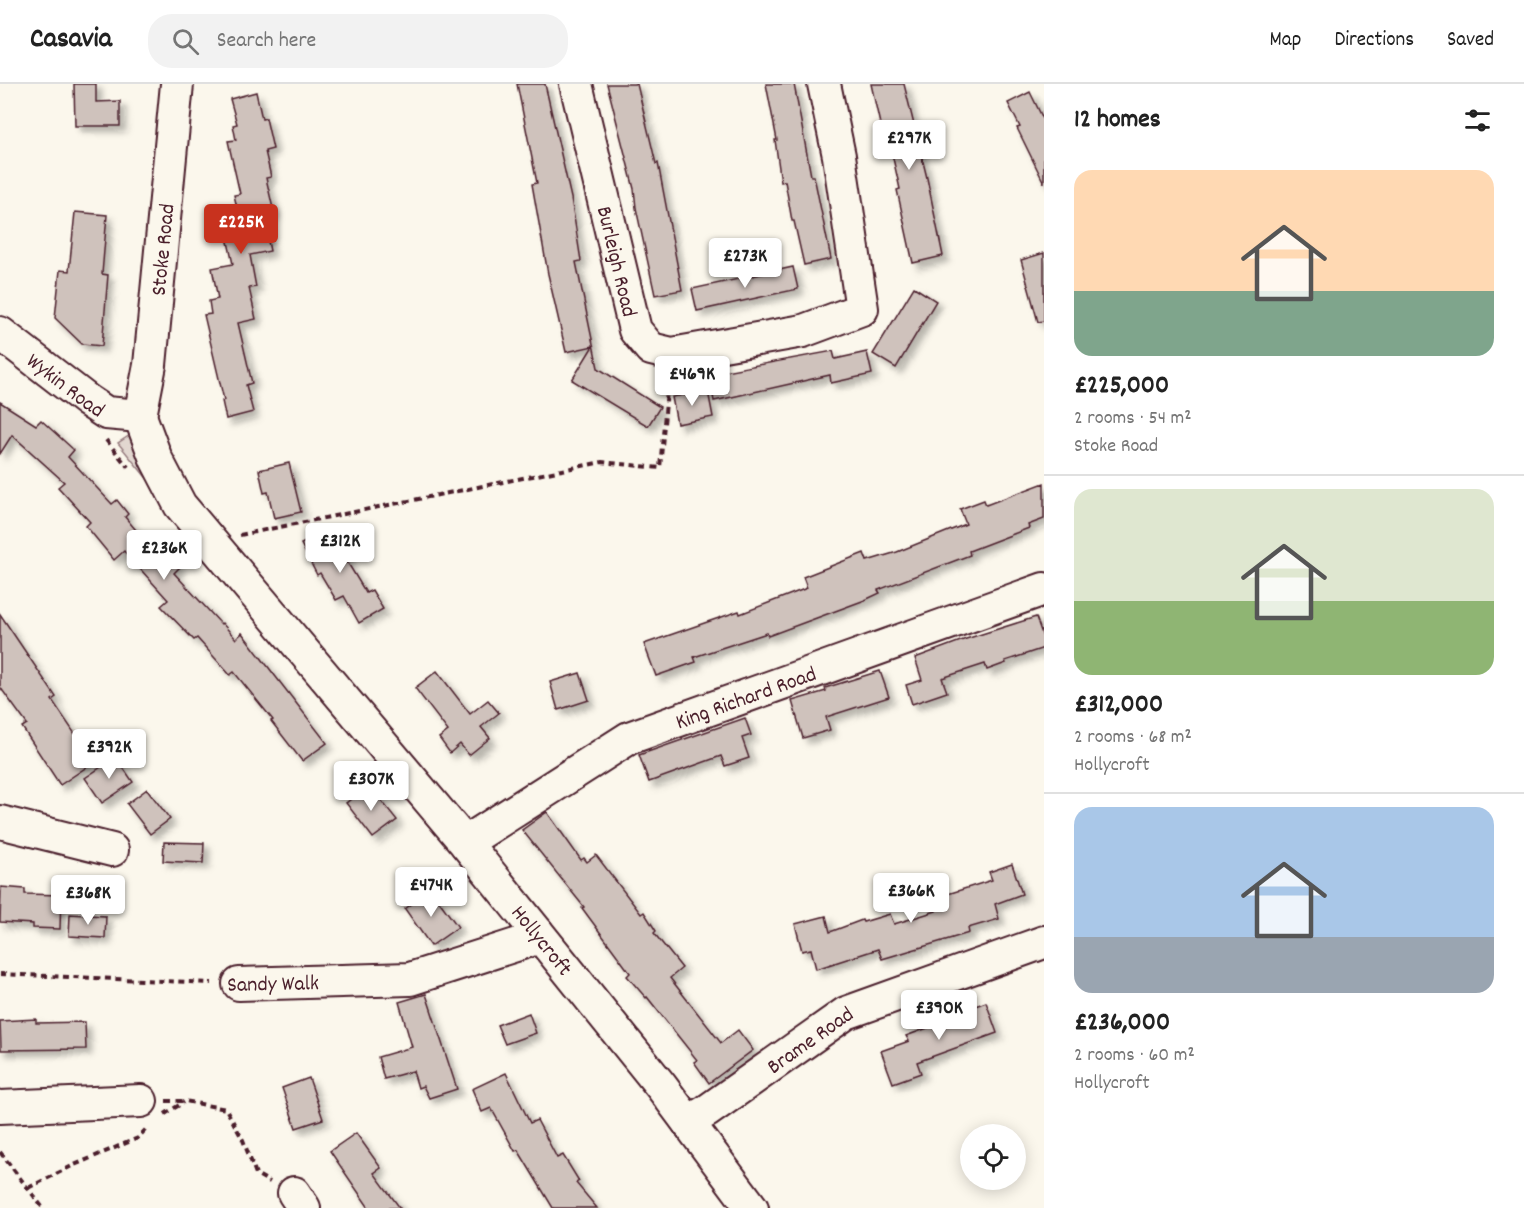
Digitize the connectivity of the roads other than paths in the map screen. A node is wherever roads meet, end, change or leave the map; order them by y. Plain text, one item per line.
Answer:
1 (177, 84) edge
2 (576, 84) edge
3 (824, 84) edge
4 (0, 333) edge
5 (140, 416) junction
6 (1044, 589) edge
7 (0, 822) edge
8 (467, 845) junction
9 (112, 850) dead end
10 (537, 932) junction
11 (1044, 942) edge
12 (239, 984) road end
13 (0, 1107) edge
14 (149, 1116) road end
15 (688, 1122) junction
16 (752, 1208) edge

1 - 5 street, Stoke Road
2 - 3 street, Burleigh Road
4 - 5 street, Wykin Road
5 - 8 street, Hollycroft
6 - 8 street, King Richard Road
7 - 9 street
8 - 10 street, Hollycroft
10 - 12 street, Sandy Walk
10 - 15 street, Hollycroft
11 - 15 street, Brame Road
13 - 14 street
15 - 16 street, Hollycroft

